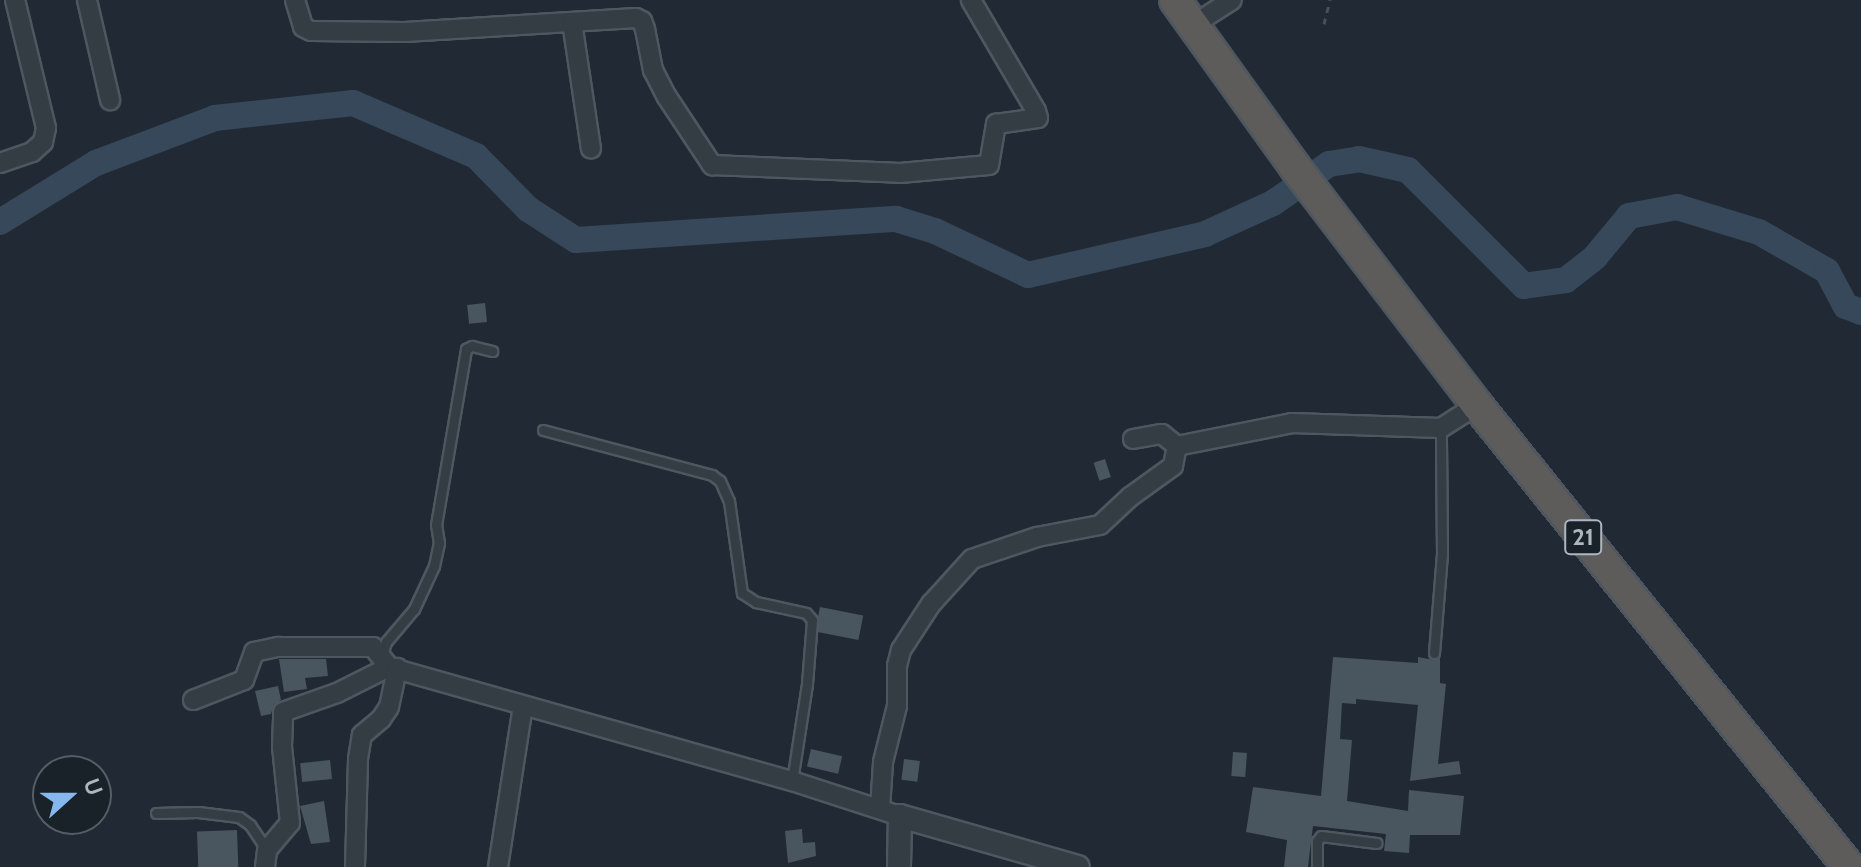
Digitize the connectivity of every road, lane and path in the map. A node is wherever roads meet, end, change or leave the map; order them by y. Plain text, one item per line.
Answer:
1 (15, 0) edge
2 (87, 0) edge
3 (295, 0) edge
4 (971, 0) edge
5 (1175, 0) edge
6 (1232, 0) edge
7 (1330, 0) edge
8 (572, 22) junction
9 (1324, 24) dead end
10 (1193, 25) junction
11 (110, 100) dead end
12 (591, 149) dead end
13 (0, 163) edge
14 (492, 351) dead end
15 (1477, 405) junction
16 (1441, 428) junction
17 (543, 430) dead end
18 (1133, 439) dead end
19 (1177, 446) junction
20 (1434, 653) dead end
21 (389, 663) junction
22 (193, 700) dead end
23 (523, 706) junction
24 (792, 781) junction
25 (890, 812) junction
26 (156, 813) dead end
27 (1377, 843) dead end
28 (266, 858) edge
29 (355, 867) edge
30 (498, 867) edge
31 (899, 867) edge
32 (1078, 867) edge
33 (1317, 867) edge
34 (1849, 867) edge

1 - 13 street
2 - 11 street
3 - 8 street
4 - 8 street
5 - 10 highway, 21
6 - 10 street
7 - 9 path
8 - 12 street
10 - 15 highway, 21
14 - 21 lane
15 - 16 street
15 - 34 highway, 21
16 - 19 street
16 - 20 lane
17 - 24 lane
18 - 19 street
19 - 25 street
21 - 22 street
21 - 23 street
21 - 28 street
21 - 29 street
23 - 24 street
23 - 30 street
24 - 25 street
25 - 31 street
25 - 32 street
26 - 28 lane
27 - 33 lane

